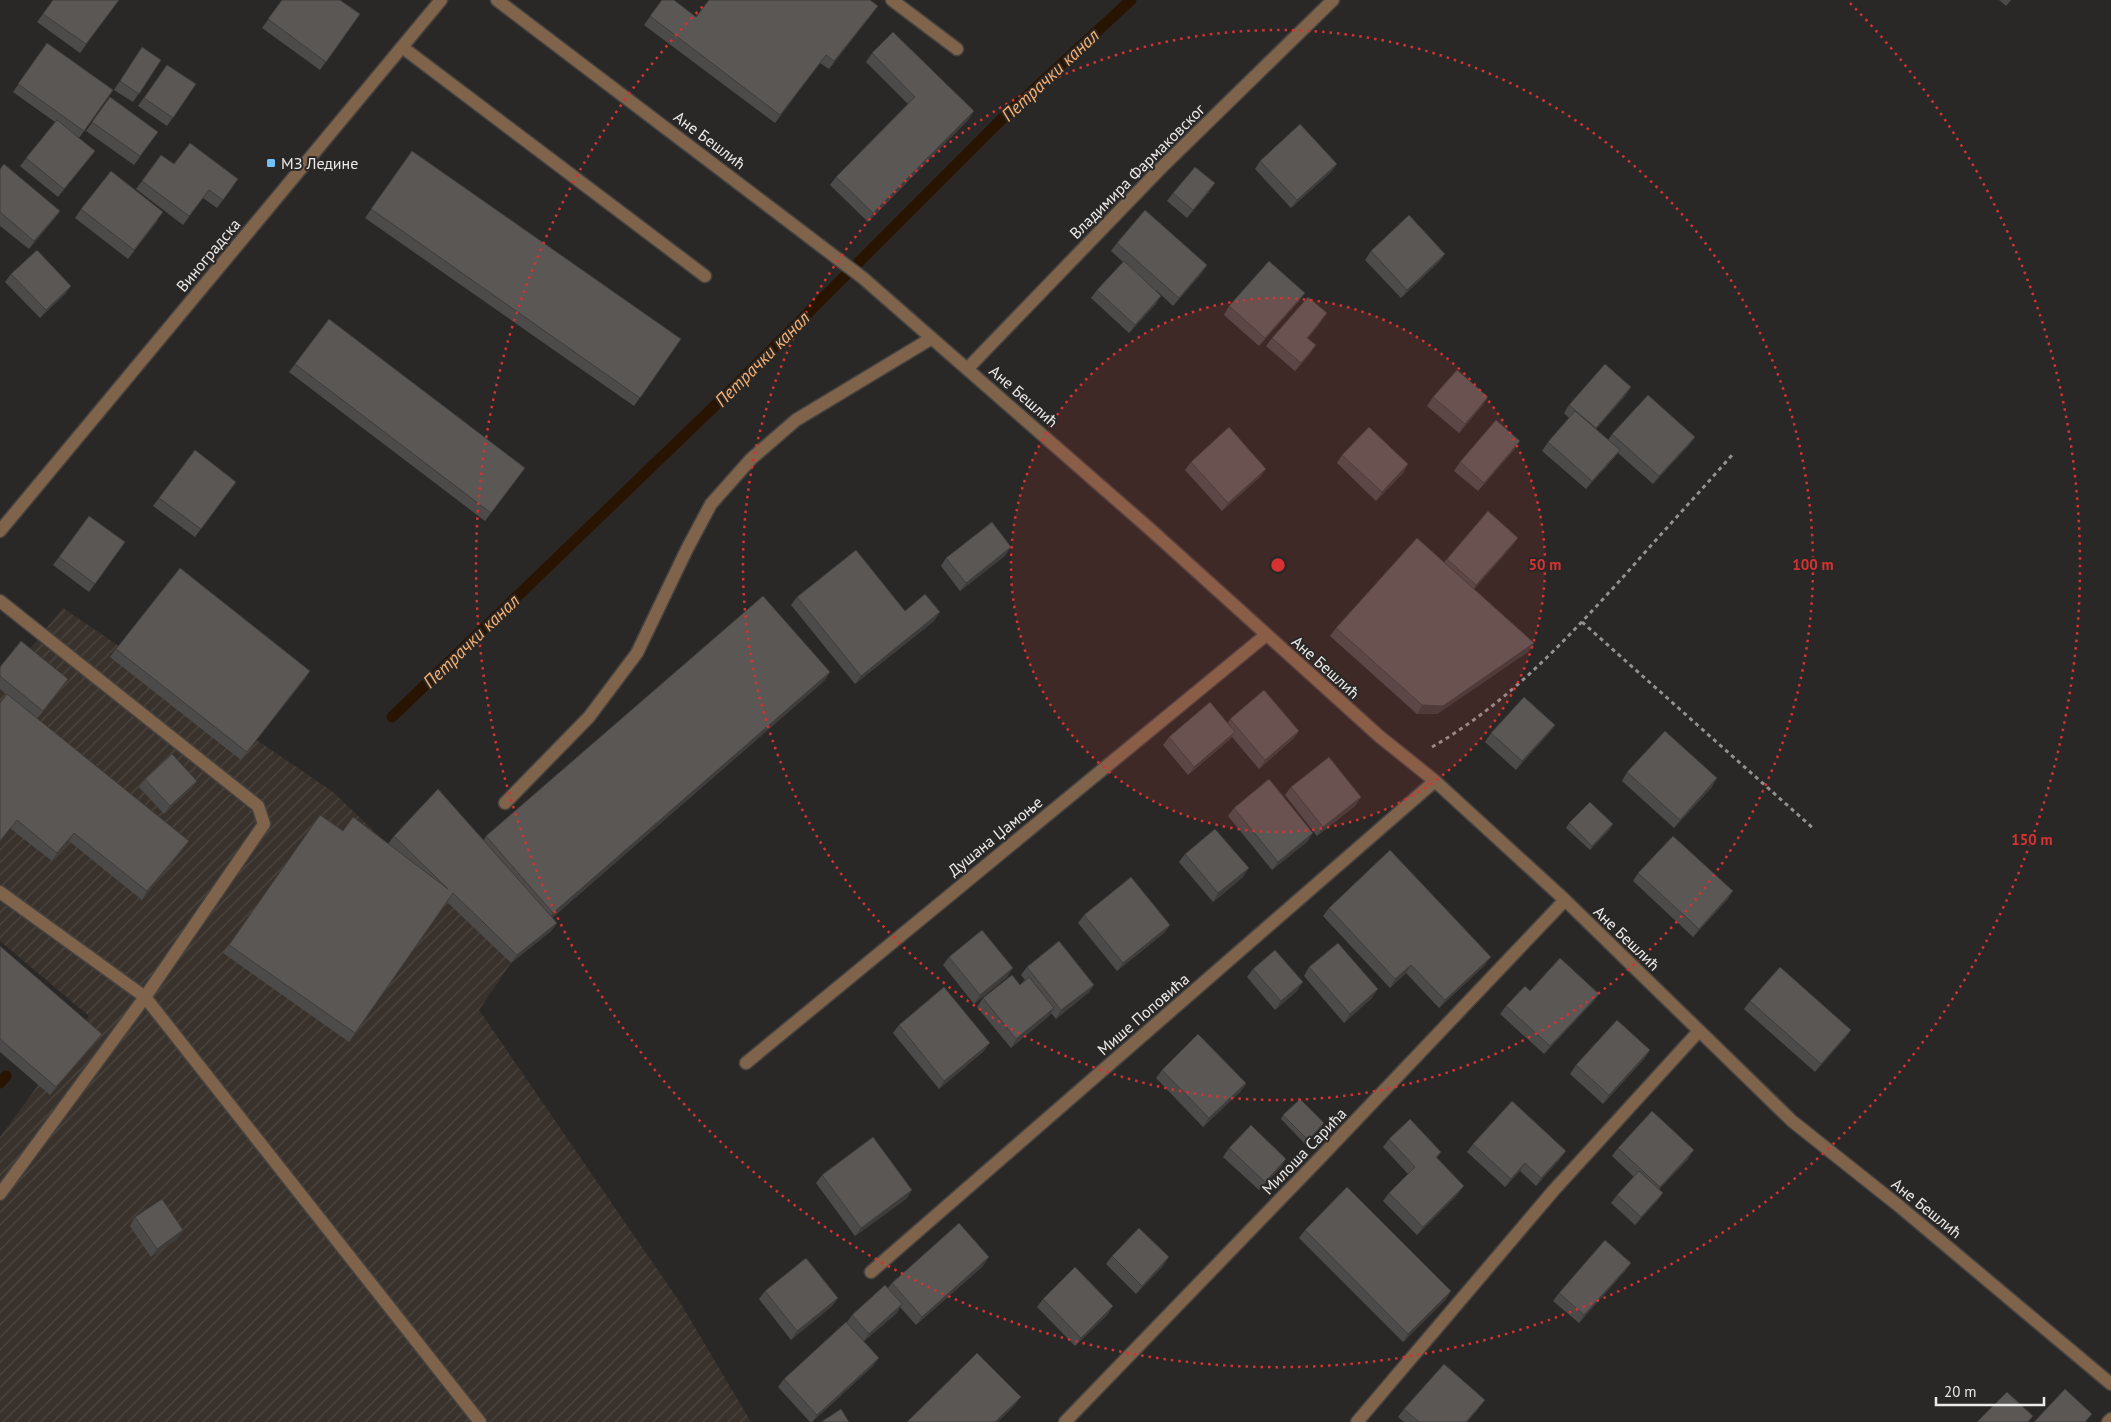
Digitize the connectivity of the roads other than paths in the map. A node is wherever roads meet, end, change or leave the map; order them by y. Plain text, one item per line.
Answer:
1 (441, 0) edge
2 (497, 0) edge
3 (892, 0) edge
4 (1334, 0) edge
5 (402, 47) junction
6 (957, 49) dead end
7 (705, 276) dead end
8 (932, 338) junction
9 (968, 368) junction
10 (0, 531) edge
11 (0, 601) edge
12 (1266, 635) junction
13 (1435, 781) junction
14 (505, 803) dead end
15 (0, 892) edge
16 (1564, 900) junction
17 (145, 997) junction
18 (1699, 1031) junction
19 (746, 1063) dead end
20 (0, 1194) edge
21 (872, 1272) dead end
22 (2111, 1384) edge
23 (2111, 1419) edge
24 (480, 1422) edge
25 (1065, 1422) edge
26 (1357, 1422) edge
27 (2108, 1422) edge

1 - 5 street, Виноградска
2 - 8 street, Ане Бешлић
3 - 6 street
4 - 9 street, Владимира Фармаковског
5 - 7 street
5 - 10 street, Виноградска
8 - 9 street, Ане Бешлић
8 - 14 street
9 - 12 street, Ане Бешлић
11 - 17 street
12 - 13 street, Ане Бешлић
12 - 19 street, Душана Џамоње
13 - 16 street, Ане Бешлић
13 - 21 street, Мише Поповића
15 - 17 street
16 - 18 street, Ане Бешлић
16 - 25 street, Милоша Сарића
17 - 20 street
17 - 24 street
18 - 22 street, Ане Бешлић
18 - 26 street
23 - 27 street

